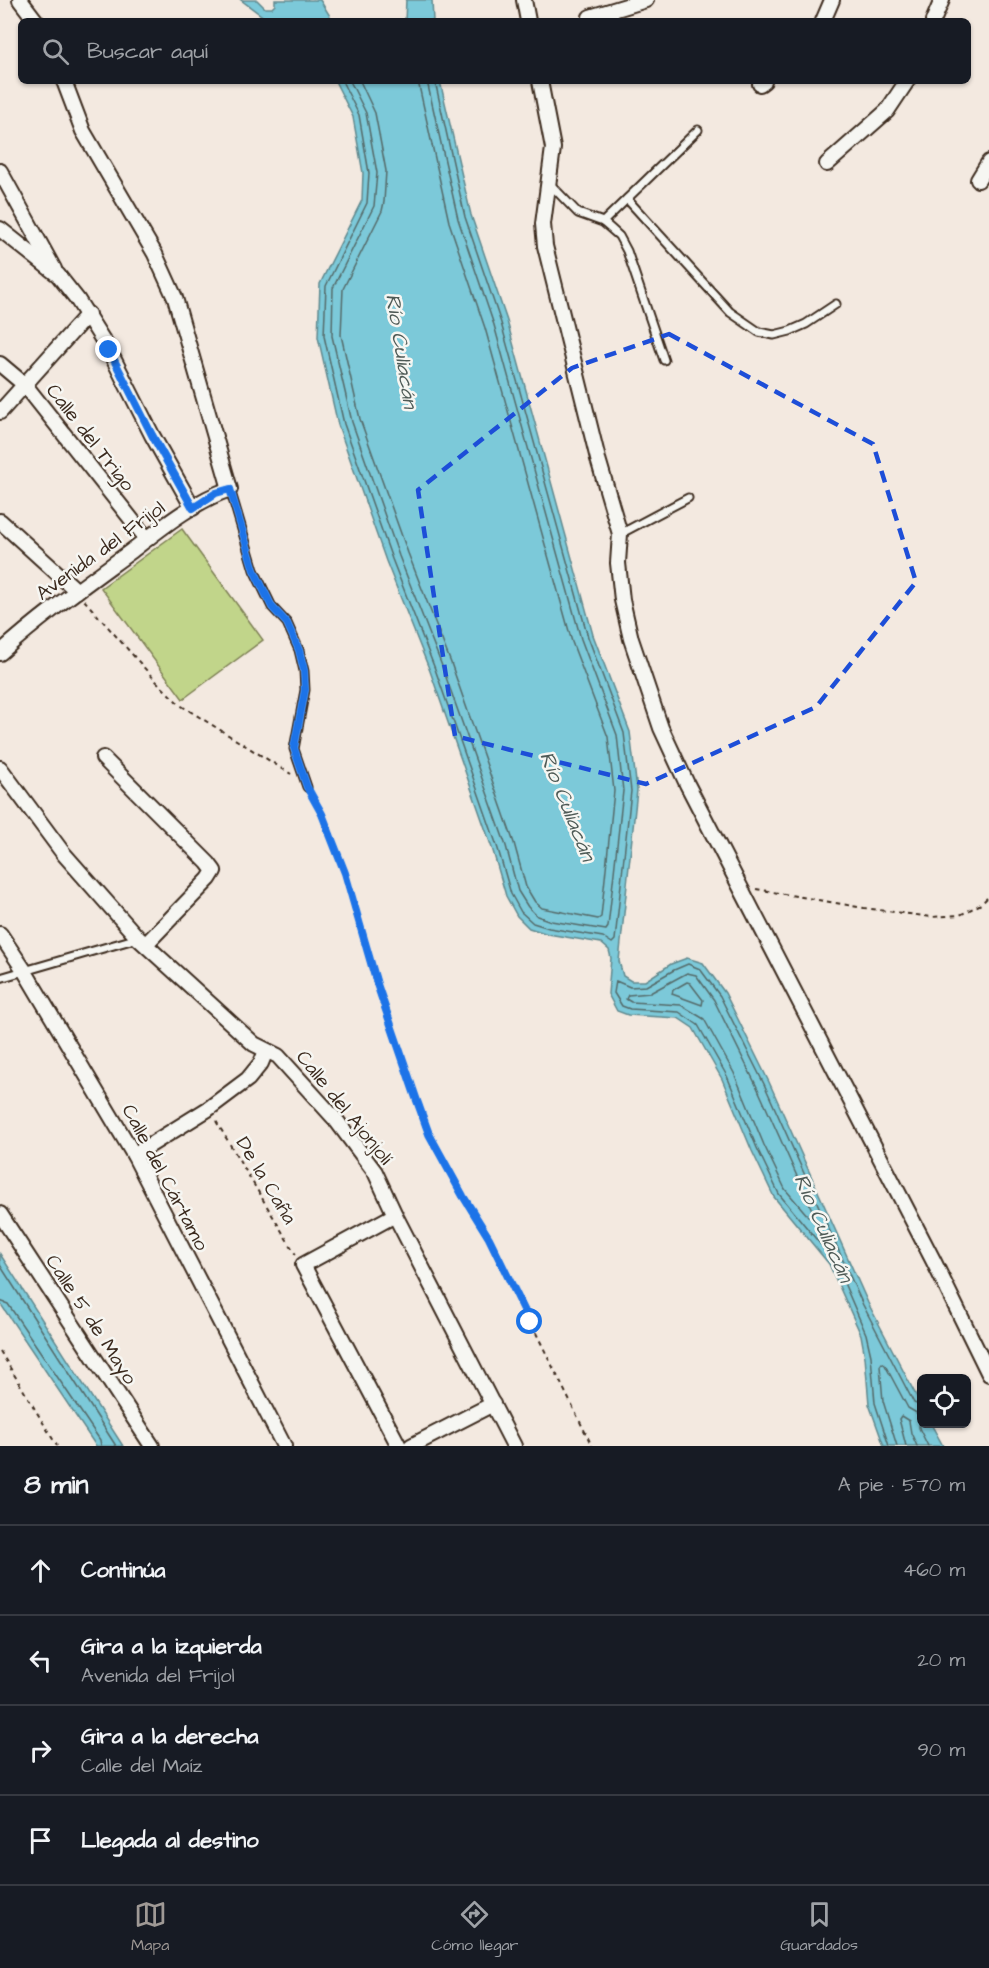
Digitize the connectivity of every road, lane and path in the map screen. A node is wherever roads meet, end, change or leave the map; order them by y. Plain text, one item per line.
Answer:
1 (20, 0) edge
2 (524, 0) edge
3 (646, 0) edge
4 (832, 0) edge
5 (942, 0) edge
6 (590, 17) dead end
7 (34, 18) edge
8 (527, 18) edge
9 (824, 18) edge
10 (934, 18) edge
11 (65, 84) edge
12 (541, 84) edge
13 (905, 84) edge
14 (698, 130) dead end
15 (989, 162) edge
16 (827, 164) dead end
17 (0, 171) edge
18 (978, 180) dead end
19 (548, 181) junction
20 (627, 199) junction
21 (603, 222) junction
22 (0, 229) edge
23 (58, 275) junction
24 (836, 304) dead end
25 (88, 314) junction
26 (664, 360) dead end
27 (0, 364) edge
28 (25, 385) junction
29 (0, 412) edge
30 (230, 489) junction
31 (688, 498) dead end
32 (193, 508) junction
33 (0, 521) edge
34 (620, 534) junction
35 (147, 539) junction
36 (76, 591) junction
37 (0, 653) edge
38 (103, 758) dead end
39 (0, 768) edge
40 (307, 787) junction
41 (741, 886) junction
42 (989, 896) edge
43 (0, 934) edge
44 (142, 941) junction
45 (24, 970) junction
46 (0, 978) edge
47 (266, 1051) junction
48 (208, 1109) junction
49 (134, 1155) junction
50 (0, 1214) edge
51 (395, 1215) junction
52 (303, 1265) junction
53 (0, 1350) edge
54 (989, 1374) edge
55 (493, 1404) junction
56 (57, 1446) edge
57 (152, 1446) edge
58 (284, 1446) edge
59 (399, 1446) edge
60 (411, 1446) edge
61 (514, 1446) edge
62 (592, 1446) edge

1 - 7 street
2 - 8 street
3 - 6 street
4 - 9 street
5 - 10 street
11 - 30 street
12 - 19 street
13 - 16 street
14 - 20 lane
15 - 18 street
17 - 23 street
19 - 21 lane
19 - 34 street
20 - 21 lane
20 - 24 lane
21 - 26 lane
22 - 23 street
23 - 25 street
25 - 28 street
25 - 32 street
27 - 28 street, Calle del Trigo
28 - 29 street
28 - 35 street, Calle del Trigo
30 - 32 street, Avenida del Frijol
30 - 40 lane
31 - 34 lane
32 - 35 street, Avenida del Frijol
33 - 36 street
34 - 41 street
35 - 36 street, Avenida del Frijol
36 - 37 street, Avenida del Frijol
36 - 40 path
38 - 44 street
39 - 44 street, Calle del Ajonjolí
40 - 62 path
41 - 42 path
41 - 54 street
43 - 45 street, Calle del Cártamo
44 - 45 lane
44 - 47 street, Calle del Ajonjolí
45 - 46 lane
45 - 49 street, Calle del Cártamo
47 - 48 street
47 - 51 street, Calle del Ajonjolí
48 - 49 street
48 - 52 path, De la Caña
49 - 58 street, Calle del Cártamo
50 - 57 street, Calle 5 de Mayo
51 - 52 street
51 - 55 street, Calle del Ajonjolí
52 - 59 street
53 - 56 path
55 - 60 street
55 - 61 street, Calle del Ajonjolí

